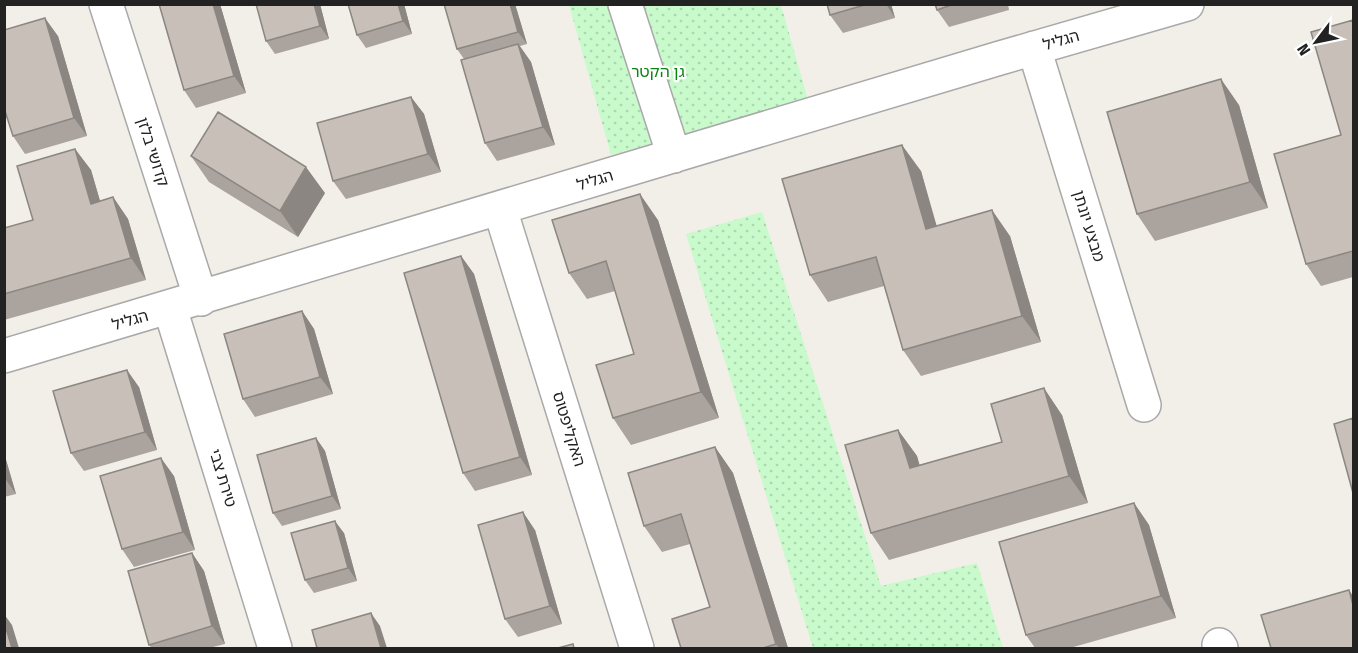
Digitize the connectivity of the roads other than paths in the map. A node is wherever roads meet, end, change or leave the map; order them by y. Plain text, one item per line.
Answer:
1 (106, 4) edge
2 (625, 4) edge
3 (1187, 4) edge
4 (1034, 48) junction
5 (674, 156) junction
6 (500, 209) junction
7 (201, 299) junction
8 (170, 308) junction
9 (4, 356) edge
10 (1144, 405) dead end
11 (275, 648) edge
12 (637, 648) edge

1 - 7 street, קדושי בלזן
2 - 5 street
3 - 4 street, הגליל
4 - 5 street, הגליל
4 - 10 street, מבצע יונתן
5 - 6 street, הגליל
6 - 7 street, הגליל
6 - 12 street, האקליפטוס
7 - 8 street, הגליל
8 - 9 street, הגליל
8 - 11 street, טירת צבי

